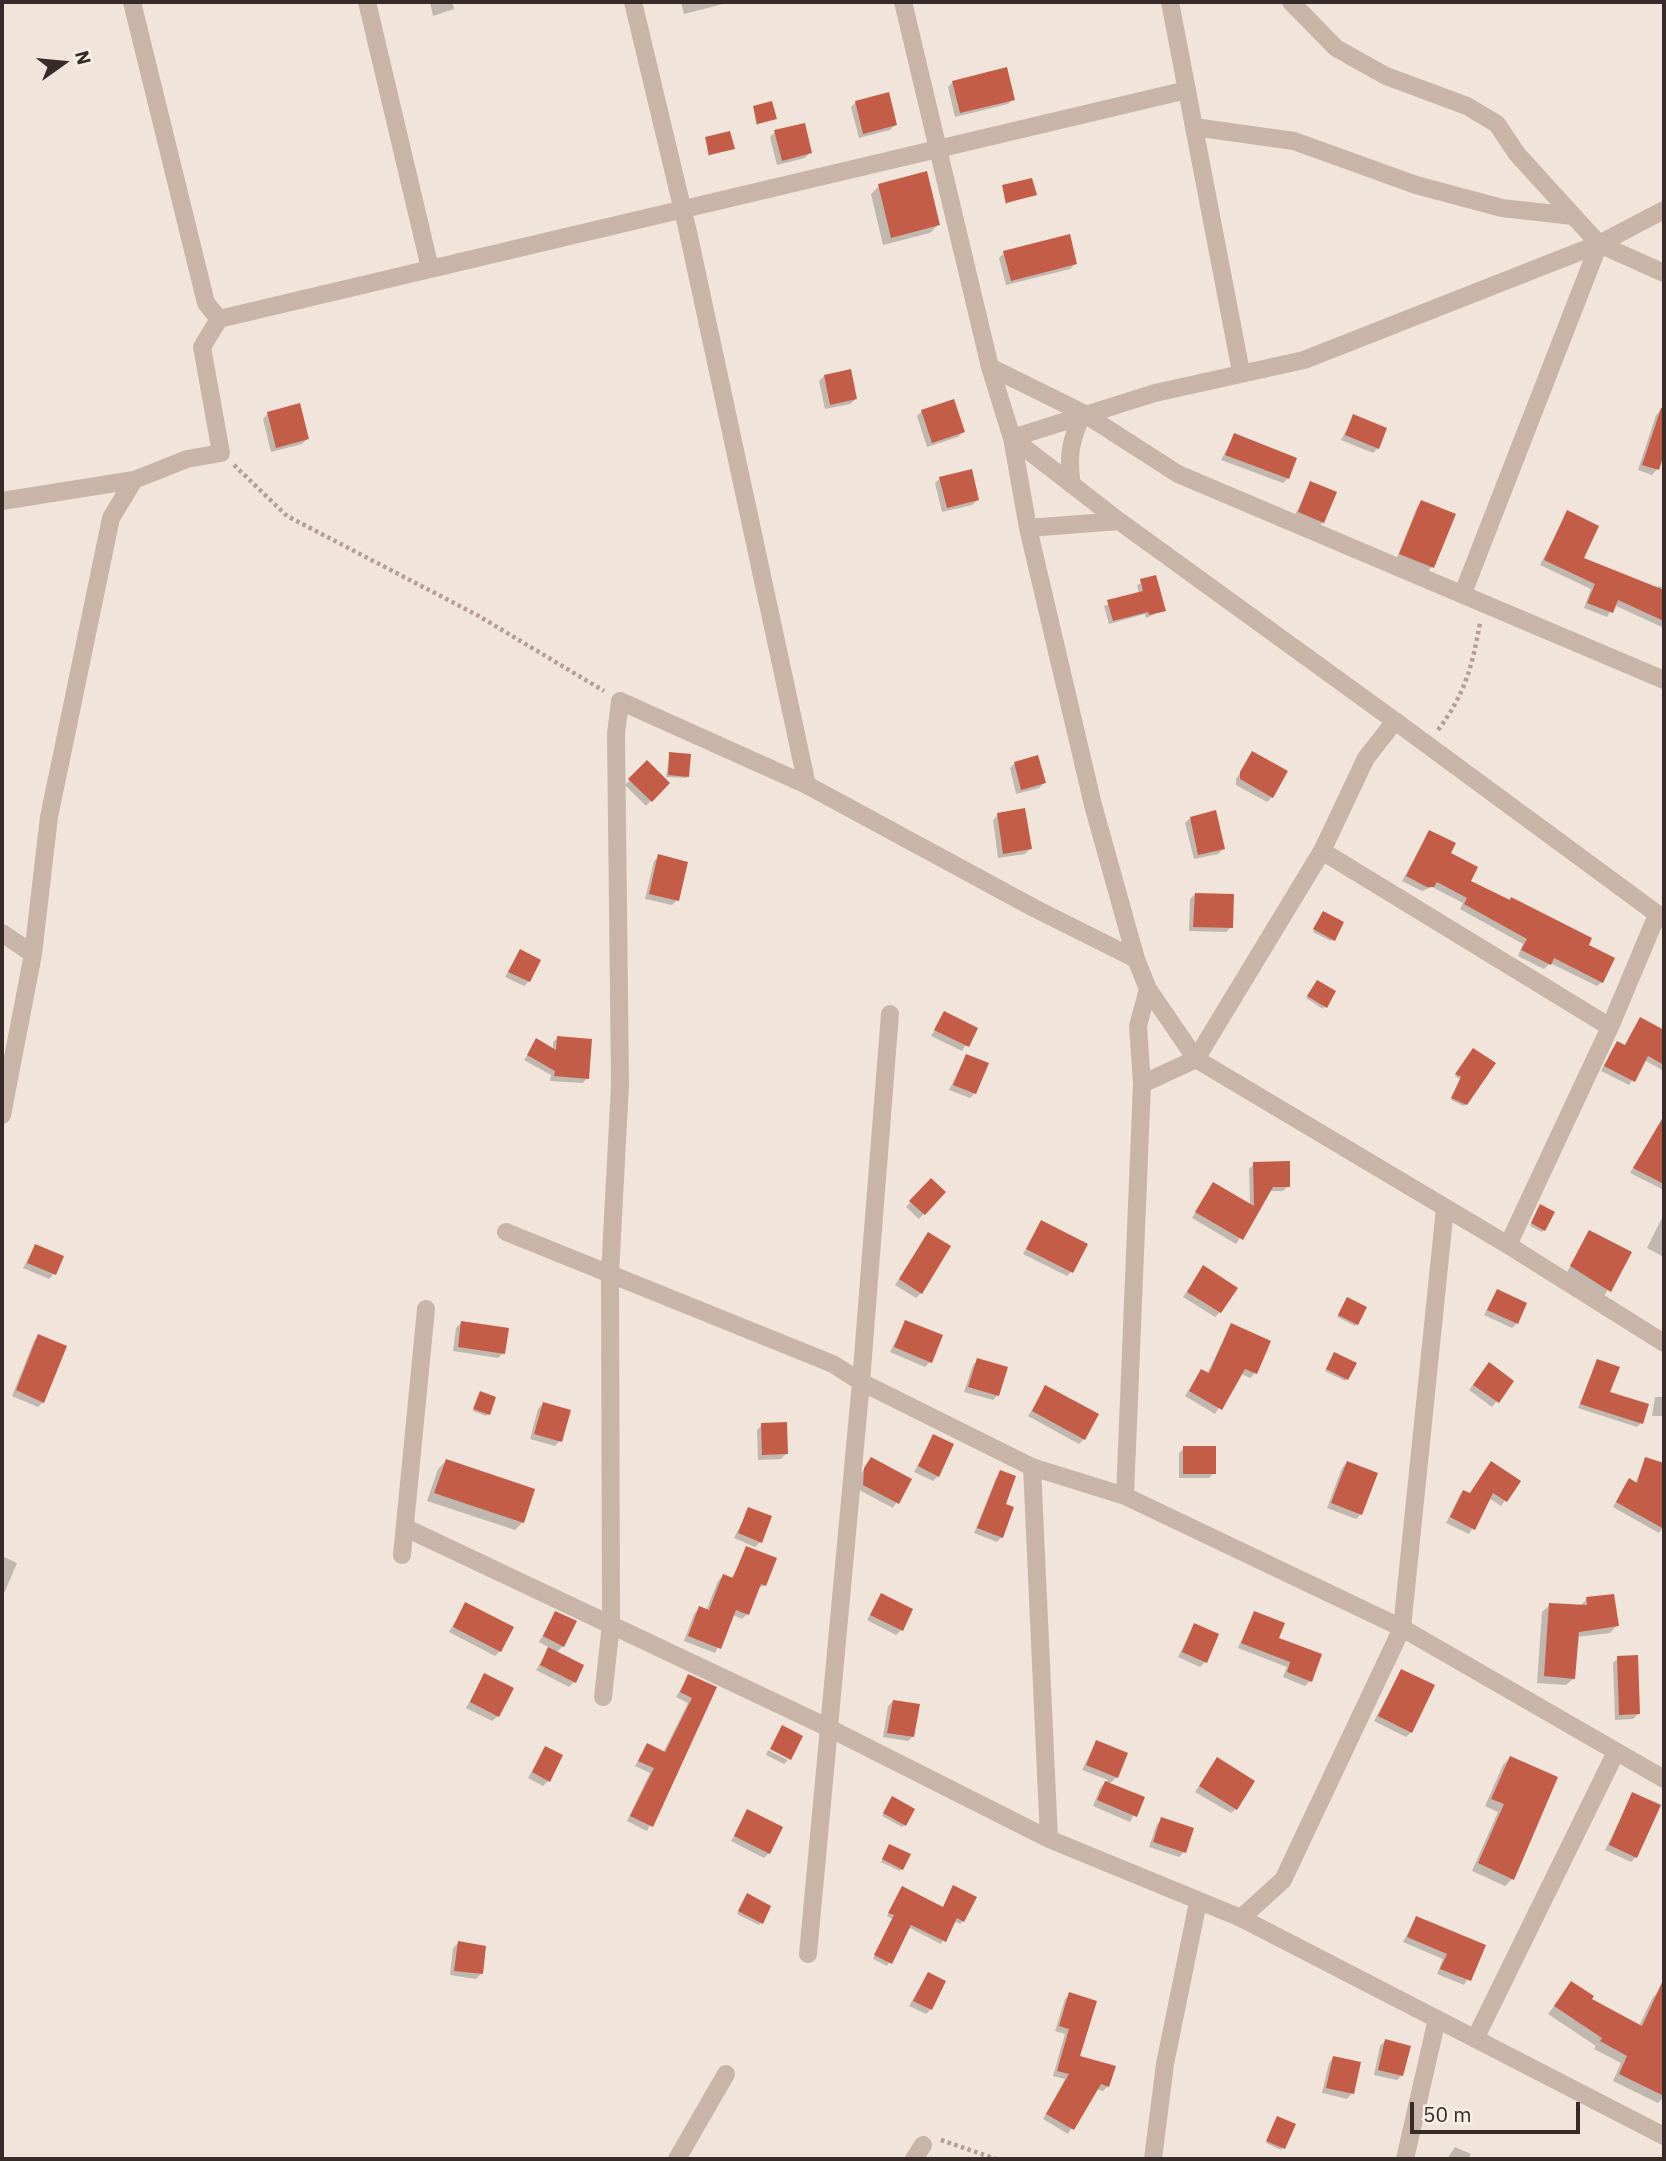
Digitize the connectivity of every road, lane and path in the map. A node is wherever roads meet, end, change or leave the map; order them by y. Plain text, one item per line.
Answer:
1 (132, 2) edge
2 (367, 2) edge
3 (633, 2) edge
4 (903, 2) edge
5 (1170, 2) edge
6 (1291, 2) edge
7 (1187, 90) junction
8 (1194, 127) junction
9 (938, 148) junction
10 (682, 208) junction
11 (1664, 210) edge
12 (1573, 216) junction
13 (1599, 244) junction
14 (430, 268) junction
15 (1664, 273) edge
16 (219, 319) junction
17 (989, 367) junction
18 (1241, 372) junction
19 (1083, 413) junction
20 (1012, 438) junction
21 (221, 453) junction
22 (134, 480) junction
23 (1072, 485) junction
24 (2, 501) edge
25 (1119, 521) junction
26 (1028, 528) junction
27 (1463, 593) junction
28 (1482, 602) junction
29 (1664, 680) edge
30 (620, 701) junction
31 (1395, 721) junction
32 (1427, 745) junction
33 (807, 785) junction
34 (1322, 851) junction
35 (1661, 917) edge
36 (2, 933) edge
37 (33, 954) junction
38 (1136, 959) junction
39 (1148, 989) junction
40 (890, 1014) dead end
41 (1610, 1027) junction
42 (1196, 1059) junction
43 (1142, 1084) junction
44 (2, 1115) edge
45 (1444, 1208) junction
46 (506, 1232) dead end
47 (1508, 1245) junction
48 (610, 1274) junction
49 (426, 1309) dead end
50 (1664, 1343) edge
51 (861, 1382) junction
52 (1032, 1467) junction
53 (1125, 1496) junction
54 (406, 1528) junction
55 (402, 1555) dead end
56 (611, 1624) junction
57 (1402, 1628) junction
58 (603, 1697) dead end
59 (827, 1727) junction
60 (1615, 1754) junction
61 (1664, 1779) edge
62 (1049, 1839) junction
63 (1198, 1902) junction
64 (1241, 1918) junction
65 (808, 1954) dead end
66 (1437, 2019) junction
67 (1475, 2039) junction
68 (726, 2074) dead end
69 (1664, 2136) edge
70 (918, 2152) edge
71 (677, 2159) edge
72 (996, 2159) edge
73 (1153, 2159) edge
74 (1405, 2159) edge

1 - 16 street
2 - 14 street
3 - 10 street
4 - 9 street
5 - 7 street
6 - 12 street
7 - 8 street
7 - 9 street
8 - 12 street
8 - 18 street
9 - 10 street
9 - 17 street
10 - 14 street
10 - 33 street
11 - 13 street
12 - 13 street
13 - 15 street
13 - 18 street
13 - 27 street
14 - 16 street
16 - 21 street
17 - 19 street
17 - 20 street
18 - 19 street
19 - 20 street
19 - 23 street
19 - 27 street
20 - 23 street
20 - 26 street
21 - 22 street
21 - 30 path
22 - 24 street
22 - 37 street
23 - 25 street
25 - 26 street
25 - 31 street
26 - 38 street
27 - 28 street
28 - 29 street
28 - 32 path
30 - 33 street
30 - 48 street
31 - 32 street
31 - 34 street
32 - 35 street
33 - 38 street
34 - 41 street
34 - 42 street
35 - 41 street
36 - 37 street
37 - 44 street
38 - 39 street
39 - 42 street
39 - 43 street
40 - 51 street
41 - 47 street
42 - 43 street
42 - 45 street
43 - 53 street
45 - 47 street
45 - 57 street
46 - 48 street
47 - 50 street
48 - 51 street
48 - 56 street
49 - 54 street
51 - 52 street
51 - 59 street
52 - 53 street
52 - 62 street
53 - 57 street
54 - 55 street
54 - 56 street
56 - 58 street
56 - 59 street
57 - 60 street
57 - 64 street
59 - 62 street
59 - 65 street
60 - 61 street
60 - 67 street
62 - 63 street
63 - 64 street
63 - 73 street
64 - 66 street
66 - 67 street
66 - 74 street
67 - 69 street
68 - 71 street
70 - 72 path

